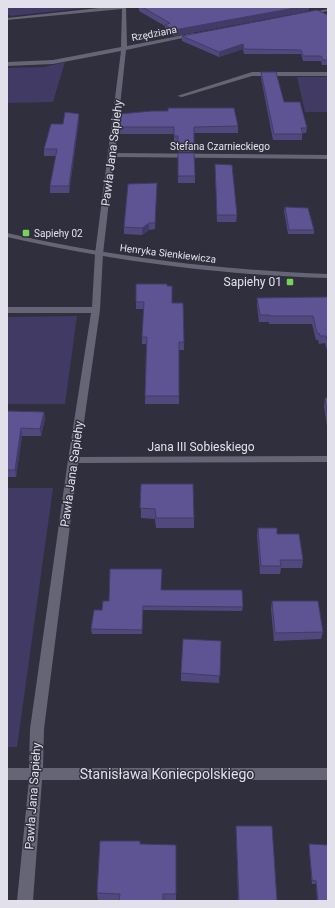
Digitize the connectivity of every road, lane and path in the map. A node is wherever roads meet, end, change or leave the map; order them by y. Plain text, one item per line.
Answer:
1 (123, 7) edge
2 (328, 10) edge
3 (298, 15) edge
4 (7, 19) edge
5 (197, 34) edge
6 (124, 48) junction
7 (7, 64) edge
8 (328, 74) edge
9 (180, 96) dead end
10 (112, 155) junction
11 (328, 157) edge
12 (7, 235) edge
13 (99, 254) junction
14 (328, 276) edge
15 (7, 310) edge
16 (96, 310) junction
17 (328, 459) edge
18 (74, 460) junction
19 (7, 774) edge
20 (36, 774) junction
21 (328, 774) edge
22 (25, 901) edge

1 - 4 street
1 - 6 street, Pawła Jana Sapiehy
2 - 3 street
5 - 6 street, Rzędziana
6 - 7 street, Rzędziana
6 - 10 street, Pawła Jana Sapiehy
8 - 9 street
10 - 11 street, Stefana Czarnieckiego
10 - 13 street, Pawła Jana Sapiehy
12 - 13 street, Henryka Sienkiewicza
13 - 14 street, Henryka Sienkiewicza
13 - 16 street, Pawła Jana Sapiehy
15 - 16 street
16 - 18 street, Pawła Jana Sapiehy
17 - 18 street, Jana III Sobieskiego
18 - 20 street, Pawła Jana Sapiehy
19 - 20 street, Stanisława Koniecpolskiego
20 - 21 street, Stanisława Koniecpolskiego
20 - 22 street, Pawła Jana Sapiehy

